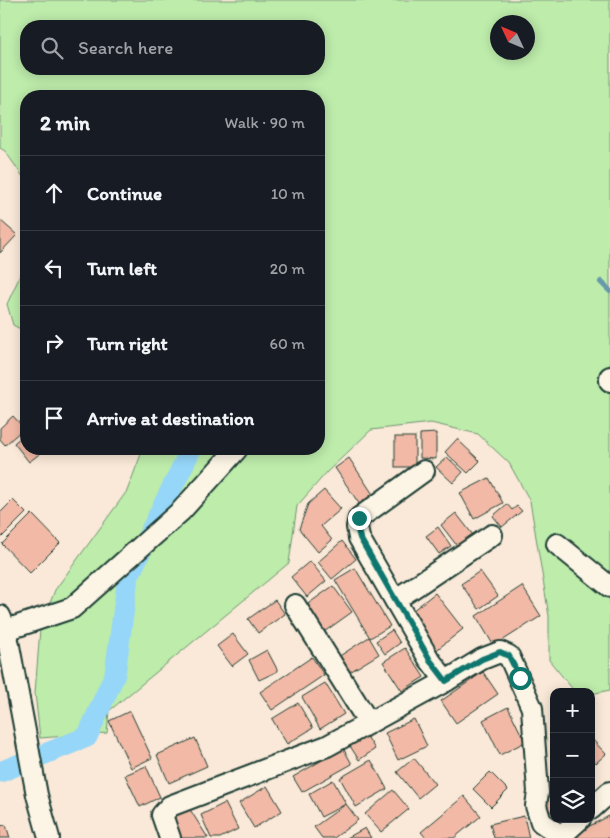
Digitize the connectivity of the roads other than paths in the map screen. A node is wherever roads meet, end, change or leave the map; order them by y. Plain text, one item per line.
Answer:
1 (610, 377) edge
2 (610, 381) edge
3 (232, 455) edge
4 (424, 471) dead end
5 (492, 535) dead end
6 (557, 544) dead end
7 (610, 587) edge
8 (395, 600) junction
9 (295, 605) dead end
10 (3, 623) edge
11 (446, 681) junction
12 (369, 723) junction
13 (610, 792) edge
14 (595, 805) edge
15 (576, 823) edge
16 (561, 837) edge
17 (49, 838) edge
18 (170, 838) edge

1 - 2 street
3 - 10 street
4 - 8 street
5 - 8 street
6 - 7 street
8 - 11 street
9 - 12 street
10 - 17 street
11 - 12 street
11 - 16 street
12 - 18 street
13 - 14 street
15 - 16 street

